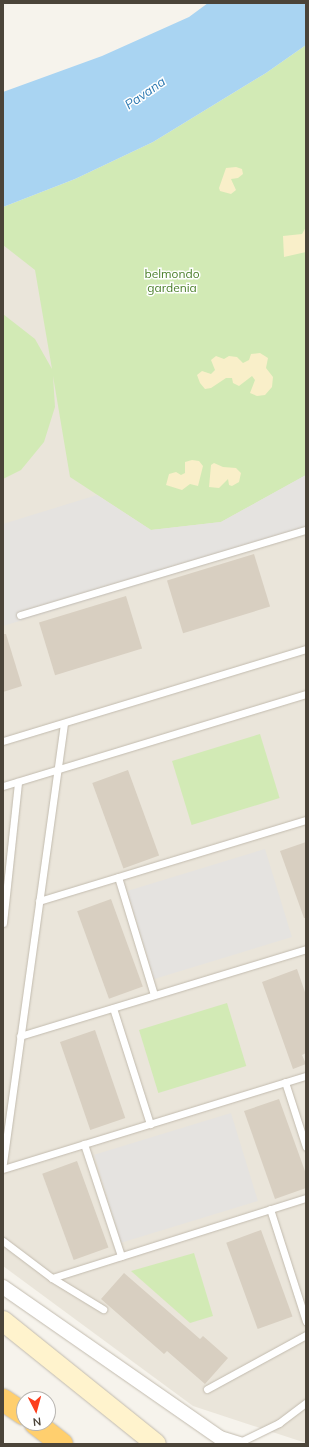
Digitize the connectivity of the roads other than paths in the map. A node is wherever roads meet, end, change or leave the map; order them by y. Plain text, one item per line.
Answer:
1 (306, 530) edge
2 (20, 615) dead end
3 (306, 649) edge
4 (306, 694) edge
5 (64, 723) junction
6 (3, 741) edge
7 (57, 770) junction
8 (18, 782) junction
9 (3, 786) edge
10 (306, 820) edge
11 (118, 877) junction
12 (39, 901) junction
13 (3, 923) edge
14 (306, 949) edge
15 (154, 995) junction
16 (113, 1008) junction
17 (20, 1036) junction
18 (306, 1076) edge
19 (285, 1082) junction
20 (150, 1124) junction
21 (84, 1144) junction
22 (306, 1147) edge
23 (3, 1163) edge
24 (3, 1168) edge
25 (306, 1198) edge
26 (270, 1209) junction
27 (3, 1241) edge
28 (121, 1256) junction
29 (52, 1278) junction
30 (3, 1287) edge
31 (103, 1309) dead end
32 (3, 1321) edge
33 (306, 1321) edge
34 (306, 1336) edge
35 (206, 1390) dead end
36 (3, 1400) edge
37 (306, 1403) edge
38 (16, 1409) edge
39 (46, 1431) edge
40 (62, 1444) edge
41 (156, 1444) edge
42 (239, 1444) edge

1 - 2 lane
3 - 5 lane
4 - 7 lane
5 - 6 lane
5 - 7 lane
7 - 8 lane
7 - 12 lane
8 - 9 lane
8 - 13 lane
10 - 11 lane
11 - 12 lane
11 - 15 lane
12 - 17 lane
14 - 15 lane
15 - 16 lane
16 - 17 lane
16 - 20 lane
17 - 23 lane
18 - 19 lane
19 - 20 lane
19 - 22 lane
20 - 21 lane
21 - 24 lane
21 - 28 lane
25 - 26 lane
26 - 28 lane
26 - 33 lane
27 - 29 lane
28 - 29 lane
29 - 31 lane
30 - 42 street
32 - 41 street
34 - 35 lane
36 - 38 highway
37 - 42 lane
39 - 40 highway

